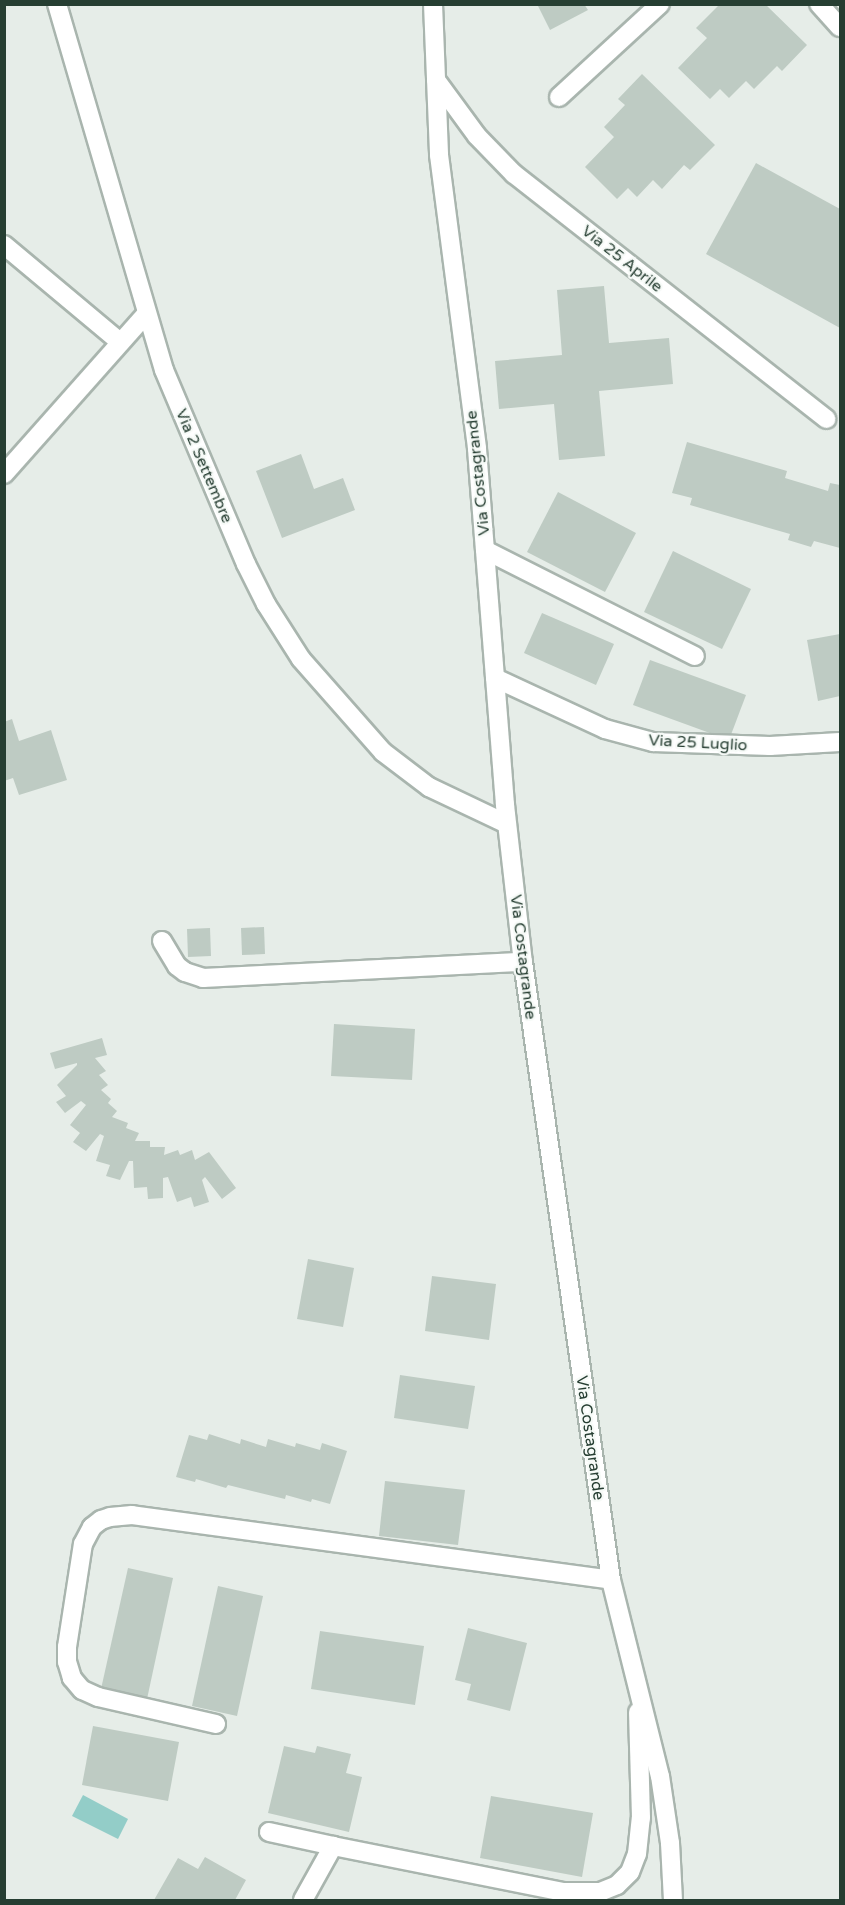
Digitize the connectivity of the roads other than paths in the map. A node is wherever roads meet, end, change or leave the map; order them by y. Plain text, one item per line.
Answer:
1 (57, 4) edge
2 (434, 4) edge
3 (660, 4) edge
4 (819, 4) edge
5 (840, 27) edge
6 (436, 80) junction
7 (559, 97) dead end
8 (4, 245) edge
9 (146, 314) junction
10 (120, 342) junction
11 (827, 419) dead end
12 (4, 474) edge
13 (485, 550) junction
14 (695, 656) dead end
15 (495, 678) junction
16 (840, 742) edge
17 (507, 824) junction
18 (162, 941) dead end
19 (523, 962) junction
20 (611, 1580) junction
21 (637, 1680) junction
22 (216, 1724) dead end
23 (269, 1832) dead end
24 (333, 1846) junction
25 (303, 1900) edge
26 (673, 1900) edge

1 - 9 street, Via 2 Settembre
2 - 6 street, Via Costagrande
3 - 7 street
4 - 5 street
6 - 11 street, Via 25 Aprile
6 - 13 street, Via Costagrande
8 - 10 street
9 - 10 street
9 - 17 street, Via 2 Settembre
10 - 12 street
13 - 14 street
13 - 15 street, Via Costagrande
15 - 16 street, Via 25 Luglio
15 - 17 street, Via Costagrande
17 - 19 street, Via Costagrande
18 - 19 street
19 - 20 street, Via Costagrande
20 - 21 street, Via Costagrande
20 - 22 street
21 - 24 street
21 - 26 street, Via Costagrande
23 - 24 street
24 - 25 street

